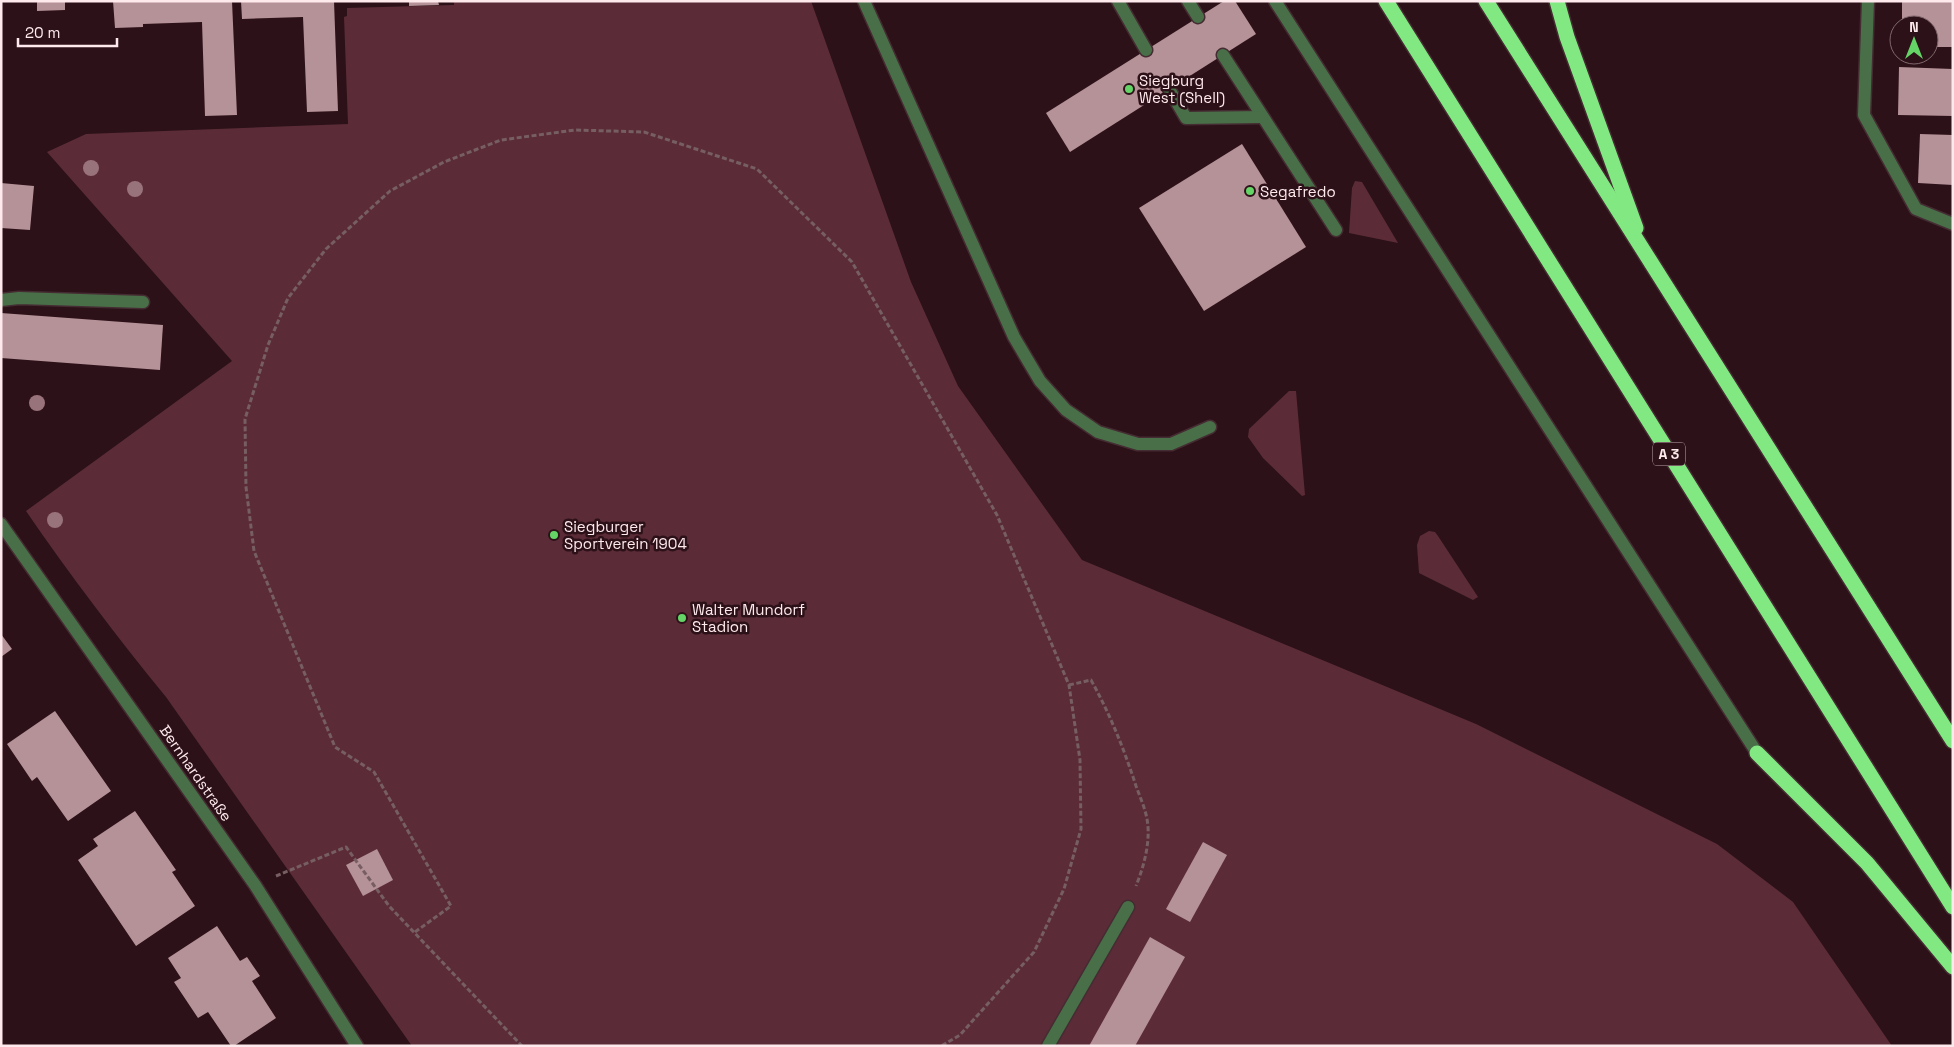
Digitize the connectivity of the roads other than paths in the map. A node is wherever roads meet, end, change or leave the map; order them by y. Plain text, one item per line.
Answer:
1 (864, 1) edge
2 (1118, 1) edge
3 (1188, 1) edge
4 (1275, 1) edge
5 (1386, 1) edge
6 (1486, 1) edge
7 (1557, 1) edge
8 (1868, 1) edge
9 (1198, 17) dead end
10 (1146, 50) dead end
11 (1223, 56) dead end
12 (1169, 89) dead end
13 (1262, 117) junction
14 (1953, 224) edge
15 (1336, 230) dead end
16 (1646, 256) junction
17 (1, 300) edge
18 (143, 302) dead end
19 (1210, 427) dead end
20 (1, 524) edge
21 (1953, 740) edge
22 (1756, 753) joint
23 (1128, 907) road end
24 (1953, 907) edge
25 (1953, 967) edge
26 (357, 1046) edge
27 (1048, 1046) edge

1 - 19 street
2 - 10 street
3 - 9 street
4 - 22 street
5 - 24 highway, A 3
6 - 16 highway
7 - 16 highway
8 - 14 street
11 - 13 street
12 - 13 street
13 - 15 street
16 - 21 highway
17 - 18 street
20 - 26 street, Bernhardstraße
22 - 25 highway
23 - 27 street

